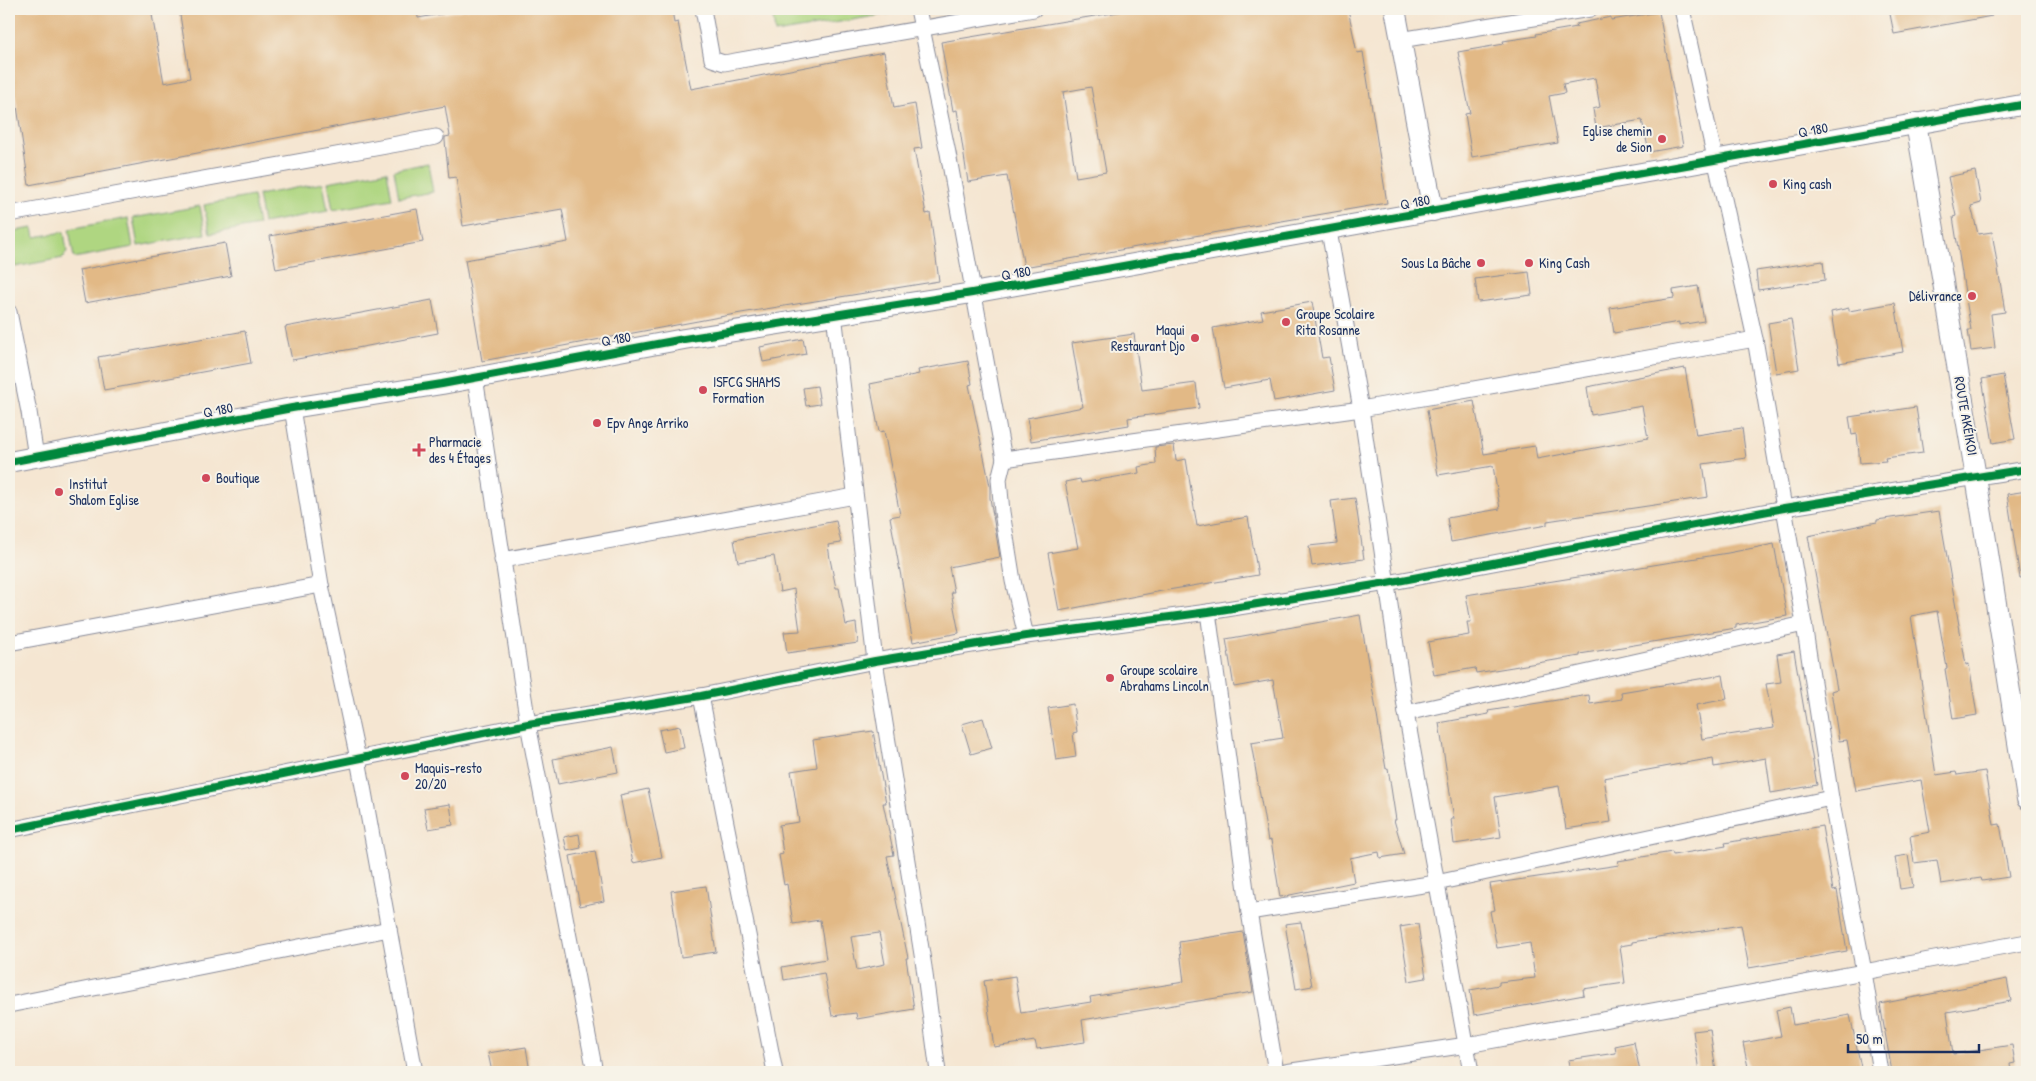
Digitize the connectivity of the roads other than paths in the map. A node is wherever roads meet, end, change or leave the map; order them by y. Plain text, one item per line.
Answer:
1 (703, 9) edge
2 (918, 9) edge
3 (1034, 9) edge
4 (1395, 9) edge
5 (1590, 9) edge
6 (1682, 9) edge
7 (922, 30) junction
8 (1400, 40) junction
9 (2027, 104) edge
10 (1916, 123) junction
11 (436, 137) dead end
12 (1716, 161) junction
13 (1432, 211) junction
14 (9, 214) edge
15 (1329, 231) junction
16 (972, 293) junction
17 (9, 312) edge
18 (834, 314) junction
19 (1755, 339) junction
20 (475, 377) junction
21 (292, 408) junction
22 (1361, 409) junction
23 (36, 457) junction
24 (1004, 459) junction
25 (9, 462) edge
26 (2027, 468) edge
27 (1976, 477) junction
28 (855, 496) junction
29 (1784, 508) junction
30 (502, 560) junction
31 (1387, 584) junction
32 (321, 585) junction
33 (1208, 612) junction
34 (1804, 624) junction
35 (1026, 636) junction
36 (9, 643) edge
37 (875, 661) junction
38 (701, 696) junction
39 (1406, 713) junction
40 (528, 724) junction
41 (358, 759) junction
42 (2025, 768) edge
43 (1831, 798) junction
44 (2027, 799) edge
45 (9, 830) edge
46 (1436, 883) junction
47 (1249, 912) junction
48 (389, 929) junction
49 (2027, 942) edge
50 (1864, 972) junction
51 (9, 1005) edge
52 (1467, 1045) junction
53 (415, 1072) edge
54 (595, 1072) edge
55 (775, 1072) edge
56 (938, 1072) edge
57 (1276, 1072) edge
58 (1285, 1072) edge
59 (1471, 1072) edge
60 (1880, 1072) edge

1 - 7 street
2 - 7 street
3 - 7 street
4 - 8 street
5 - 8 street
6 - 12 street
7 - 16 street
8 - 13 street
9 - 10 street, Q 180
10 - 12 street, Q 180
10 - 27 street, ROUTE AKÉIKOI
11 - 14 street
12 - 13 street, Q 180
12 - 19 street
13 - 15 street, Q 180
15 - 16 street, Q 180
15 - 22 street
16 - 18 street, Q 180
16 - 24 street
17 - 23 street
18 - 20 street, Q 180
18 - 28 street
19 - 22 street
19 - 29 street
20 - 21 street, Q 180
20 - 30 street
21 - 23 street, Q 180
21 - 32 street
22 - 24 street
22 - 31 street
23 - 25 street, Q 180
24 - 35 street
26 - 27 street
27 - 29 street
27 - 42 street, ROUTE AKÉIKOI
28 - 30 street
28 - 37 street
29 - 31 street
29 - 34 street
30 - 40 street
31 - 33 street
31 - 39 street
32 - 36 street
32 - 41 street
33 - 35 street
33 - 47 street
34 - 39 street
34 - 43 street
35 - 37 street
37 - 38 street
37 - 56 street
38 - 40 street
38 - 55 street
39 - 46 street
40 - 41 street
40 - 54 street
41 - 45 street
41 - 48 street
42 - 44 street, ROUTE AKÉIKOI
43 - 46 street
43 - 50 street
46 - 47 street
46 - 52 street
47 - 57 street
48 - 51 street
48 - 53 street
49 - 50 street
50 - 52 street
50 - 60 street
52 - 58 street
52 - 59 street

